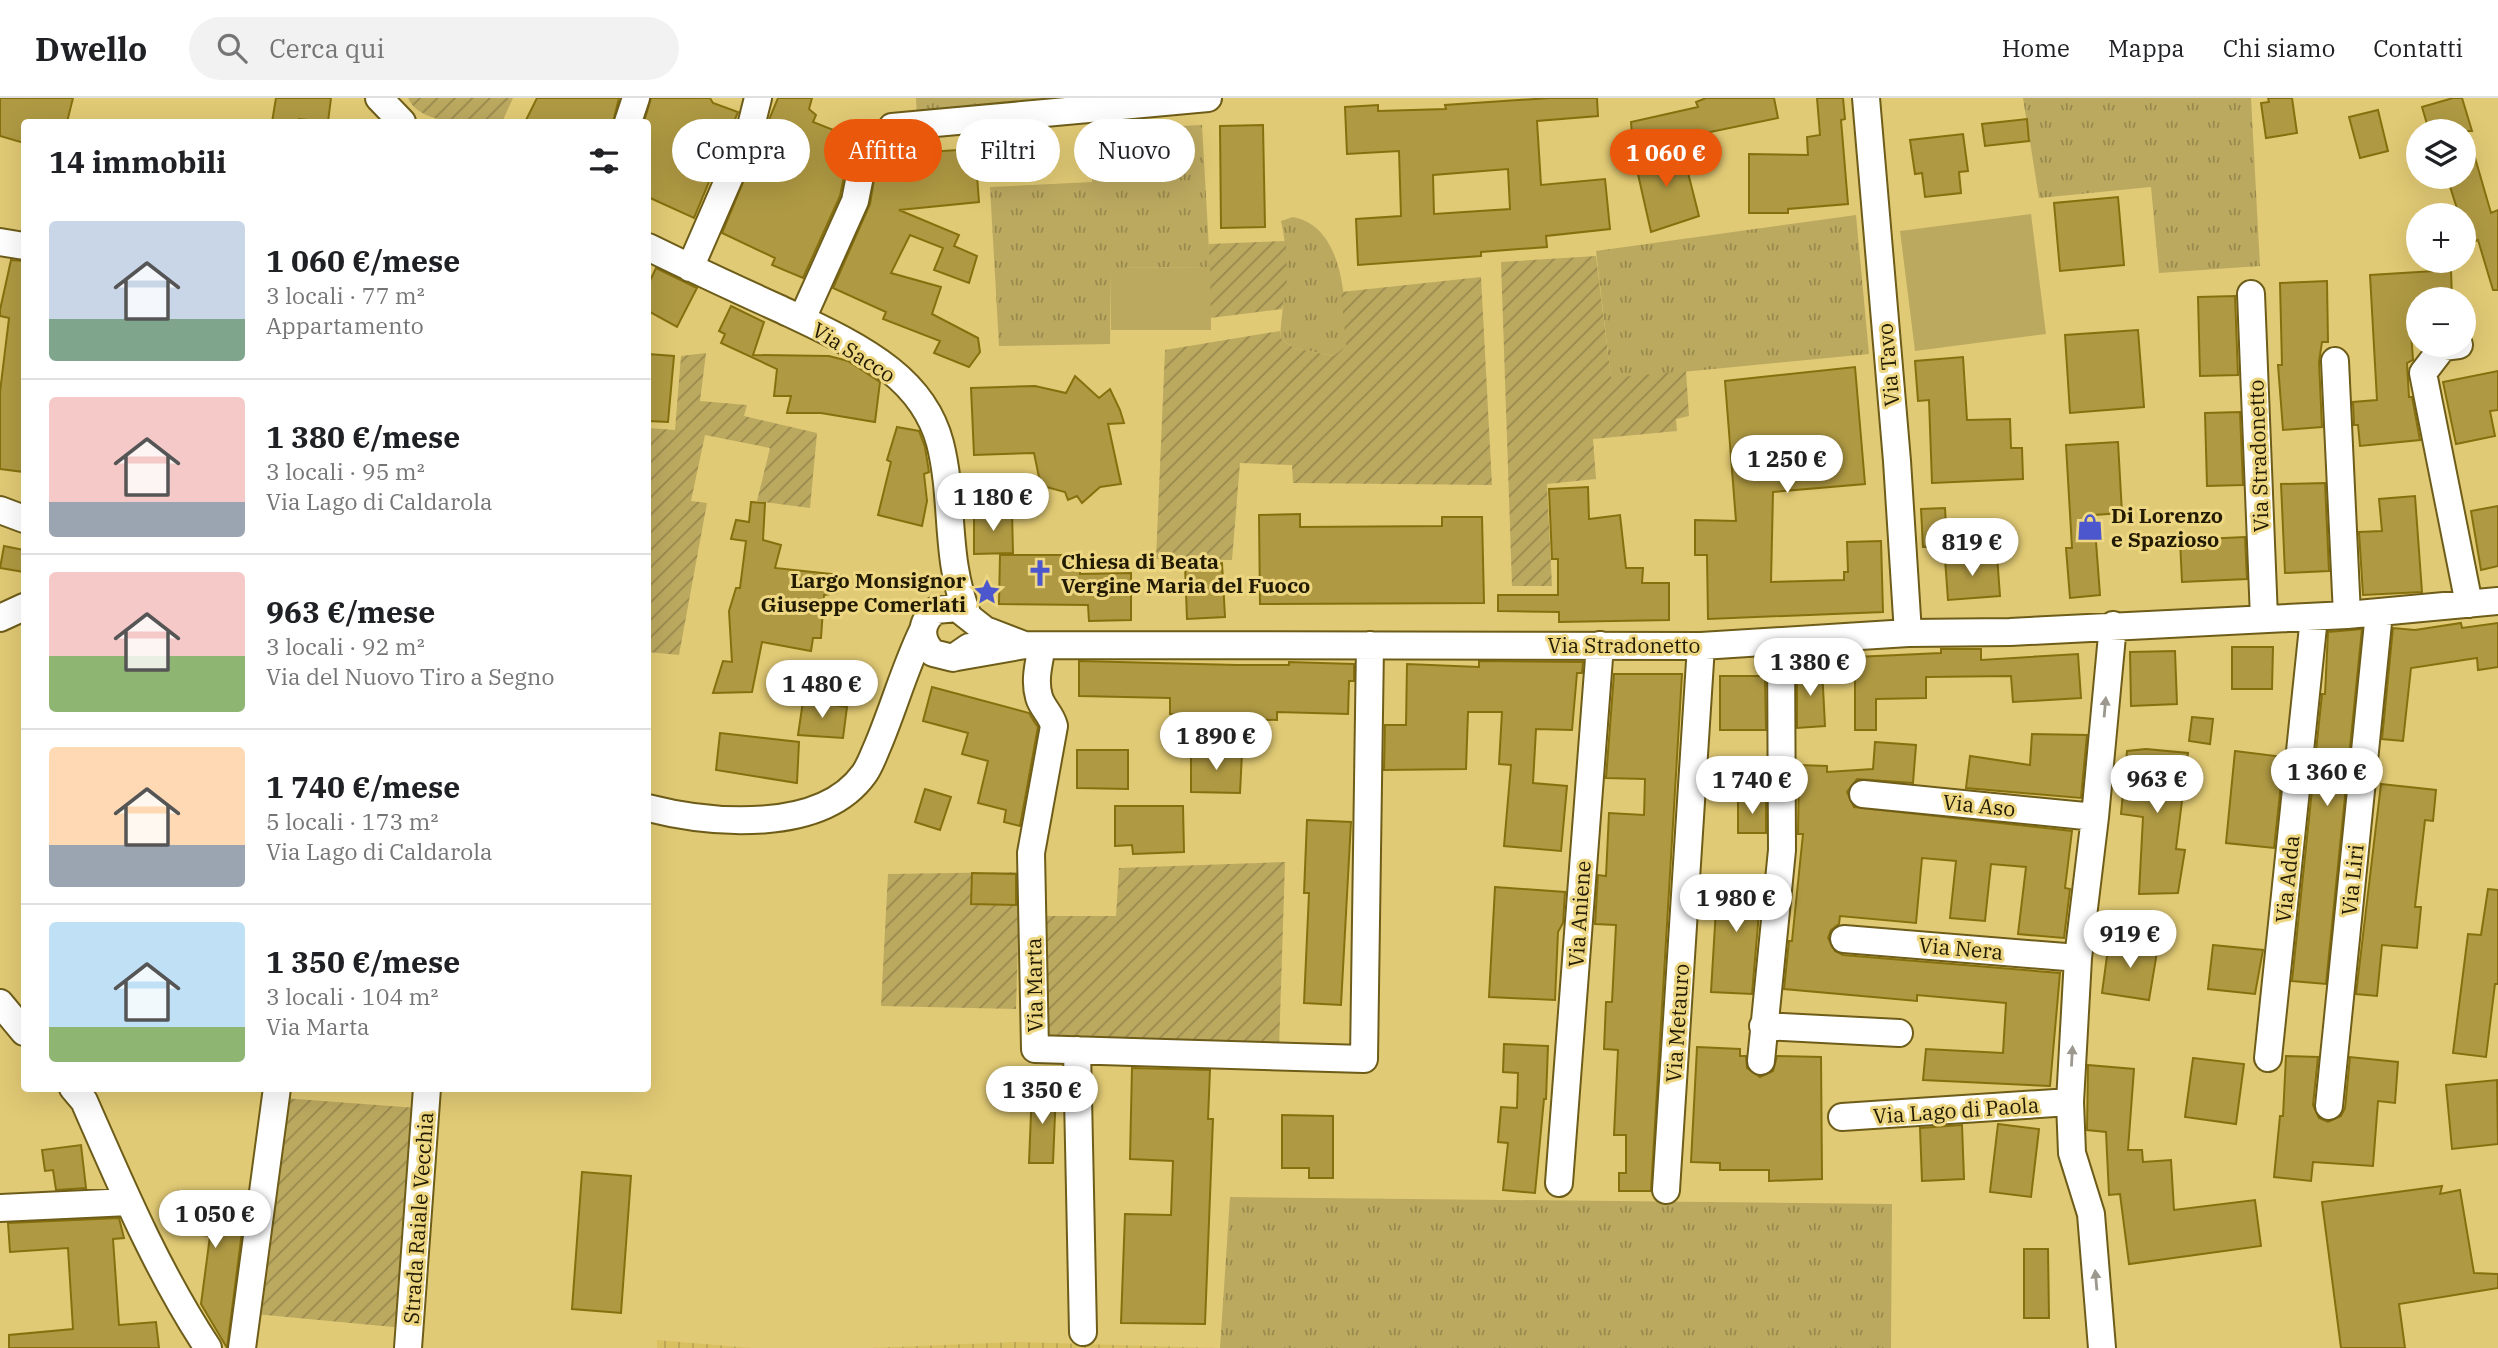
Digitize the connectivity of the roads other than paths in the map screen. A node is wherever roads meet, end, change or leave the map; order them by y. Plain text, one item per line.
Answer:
1 (379, 98) edge
2 (636, 98) edge
3 (758, 98) edge
4 (1208, 98) edge
5 (1866, 98) edge
6 (399, 119) edge
7 (629, 119) edge
8 (942, 122) edge
9 (859, 182) edge
10 (0, 242) edge
11 (21, 246) edge
12 (651, 248) edge
13 (690, 268) junction
14 (2251, 294) dead end
15 (802, 319) junction
16 (2435, 357) edge
17 (2335, 361) dead end
18 (0, 510) edge
19 (21, 518) edge
20 (950, 544) junction
21 (2498, 601) edge
22 (2469, 604) junction
23 (21, 608) edge
24 (2379, 613) junction
25 (2347, 615) junction
26 (2314, 617) junction
27 (0, 618) edge
28 (2264, 618) junction
29 (970, 620) junction
30 (927, 622) junction
31 (2113, 625) junction
32 (1908, 633) junction
33 (1781, 642) junction
34 (1370, 645) junction
35 (1600, 645) junction
36 (1033, 646) junction
37 (1701, 646) junction
38 (953, 657) junction
39 (893, 708) junction
40 (1863, 794) dead end
41 (651, 809) edge
42 (2095, 817) junction
43 (1844, 939) dead end
44 (2077, 958) junction
45 (0, 1003) edge
46 (1763, 1026) junction
47 (21, 1028) edge
48 (1899, 1033) dead end
49 (1077, 1050) junction
50 (2268, 1058) dead end
51 (1761, 1061) dead end
52 (76, 1092) edge
53 (276, 1092) edge
54 (427, 1092) edge
55 (2070, 1102) junction
56 (2329, 1106) dead end
57 (1842, 1117) dead end
58 (1559, 1183) dead end
59 (1666, 1190) dead end
60 (129, 1202) junction
61 (0, 1208) edge
62 (1083, 1332) dead end
63 (208, 1348) edge
64 (242, 1348) edge
65 (408, 1348) edge
66 (2102, 1348) edge

1 - 6 street
2 - 7 street
3 - 13 street
4 - 8 street
5 - 32 street, Via Tavo
9 - 15 street
10 - 11 street
12 - 13 street, Via Sacco
13 - 15 street, Via Sacco
14 - 28 street, Via Stradonetto
15 - 20 street, Via Sacco
16 - 22 street
17 - 25 street
18 - 19 street
20 - 29 street, Via Sacco
20 - 30 street, Via Sacco
21 - 22 street, Via Stradonetto
22 - 24 street, Via Stradonetto
23 - 27 street
24 - 25 street, Via Stradonetto
24 - 56 street, Via Liri
25 - 26 street, Via Stradonetto
26 - 28 street, Via Stradonetto
26 - 50 street, Via Adda
28 - 31 street, Via Stradonetto
29 - 30 street
29 - 36 street, Via Stradonetto
29 - 38 street
30 - 38 street
30 - 39 street, Via Stradonetto
31 - 32 street, Via Stradonetto
42 -> 31 street
32 - 33 street, Via Stradonetto
33 - 37 street, Via Stradonetto
33 - 46 street
34 - 35 street, Via Stradonetto
34 - 36 street, Via Stradonetto
34 - 49 street
35 - 37 street, Via Stradonetto
35 - 58 street, Via Aniene
36 - 38 street, Via Stradonetto
36 - 49 street, Via Marta
37 - 59 street, Via Metauro
38 - 39 street, Via Stradonetto
39 - 41 street, Via Stradonetto
40 - 42 street, Via Aso
42 - 44 street
43 - 44 street, Via Nera
55 -> 44 street
45 - 47 street
46 - 48 street
46 - 51 street
49 - 62 street
52 - 60 street
53 - 64 street
54 - 65 street, Strada Raiale Vecchia
55 - 57 street, Via Lago di Paola
66 -> 55 street
60 - 61 street
60 - 63 street

